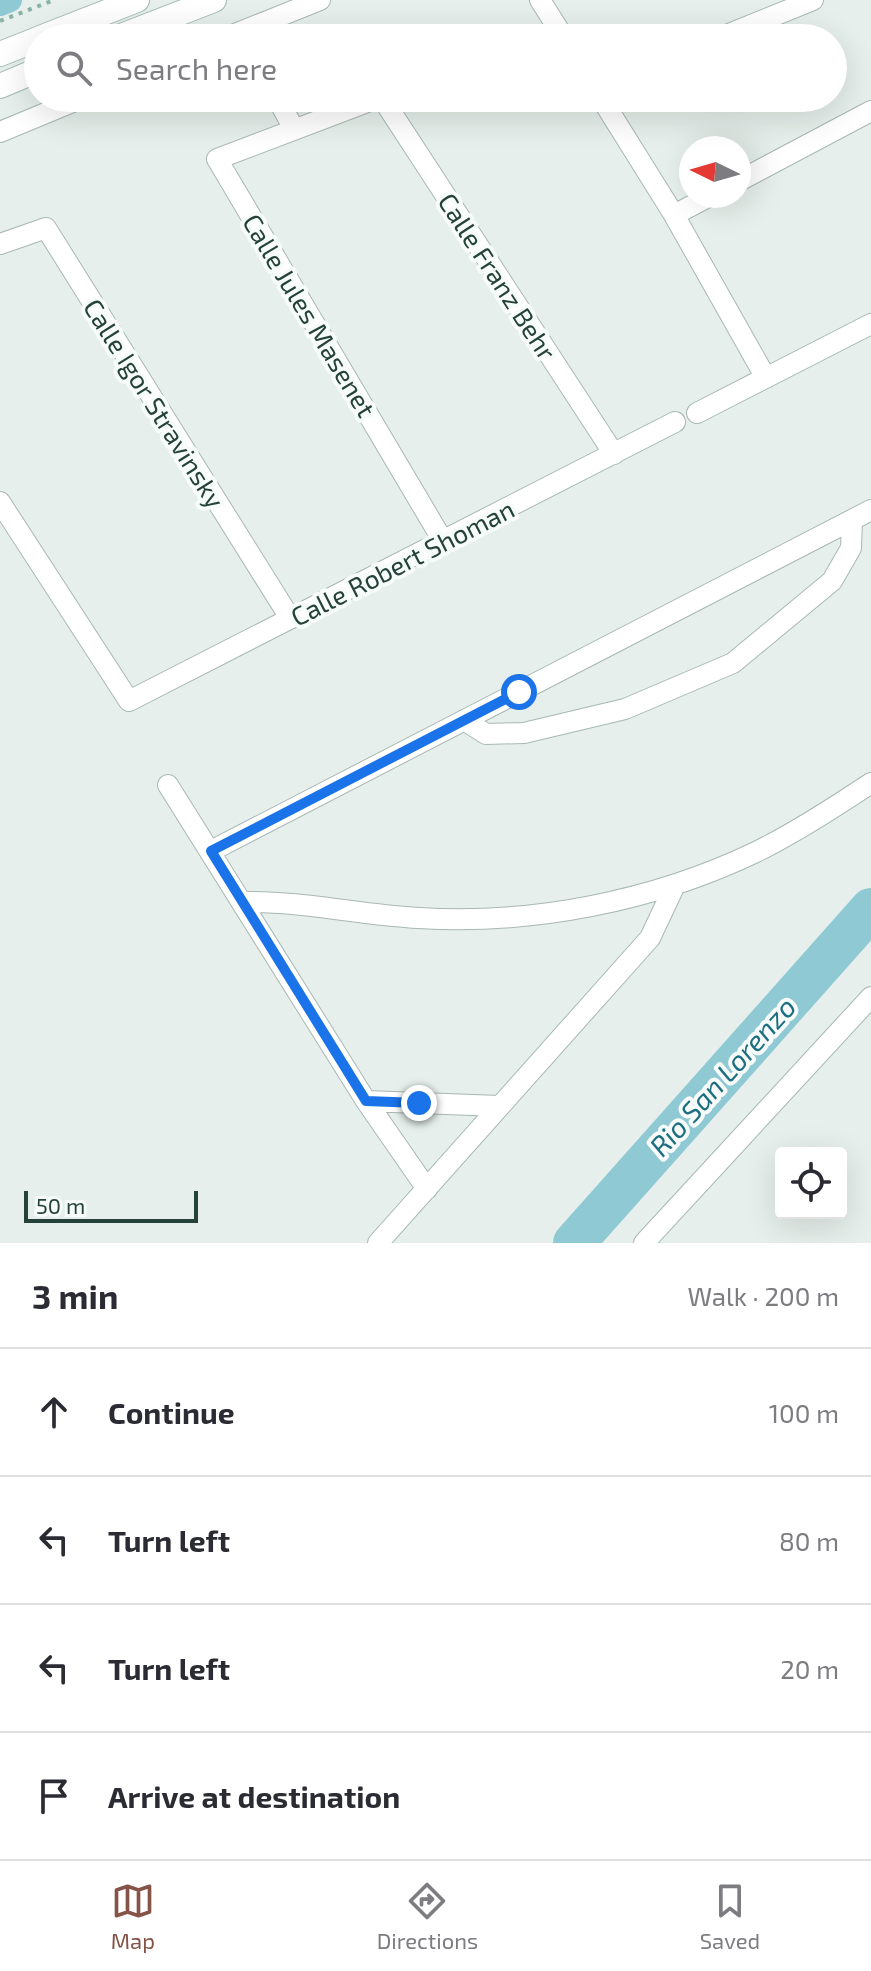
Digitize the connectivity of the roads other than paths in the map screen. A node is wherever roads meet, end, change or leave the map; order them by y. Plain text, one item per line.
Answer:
1 (137, 0) edge
2 (214, 0) edge
3 (320, 0) edge
4 (540, 0) edge
5 (813, 0) edge
6 (75, 24) edge
7 (152, 24) edge
8 (265, 24) edge
9 (555, 24) edge
10 (754, 24) edge
11 (24, 44) edge
12 (0, 54) edge
13 (24, 76) edge
14 (0, 86) edge
15 (871, 111) edge
16 (48, 112) edge
17 (285, 112) edge
18 (341, 112) edge
19 (389, 112) edge
20 (610, 112) edge
21 (294, 129) junction
22 (0, 132) edge
23 (751, 175) edge
24 (687, 208) edge
25 (674, 215) junction
26 (0, 244) edge
27 (871, 324) edge
28 (766, 378) junction
29 (697, 413) dead end
30 (675, 422) dead end
31 (614, 454) junction
32 (0, 502) edge
33 (866, 513) edge
34 (443, 541) junction
35 (290, 618) junction
36 (464, 720) junction
37 (871, 783) edge
38 (168, 785) dead end
39 (211, 851) junction
40 (675, 885) junction
41 (244, 902) junction
42 (871, 997) edge
43 (366, 1101) junction
44 (499, 1106) junction
45 (427, 1189) junction
46 (378, 1243) edge
47 (644, 1243) edge

1 - 6 main road
2 - 7 main road
3 - 8 street
4 - 9 street
5 - 10 street
11 - 12 main road
13 - 14 main road
15 - 23 street
16 - 22 street
17 - 21 street
18 - 21 street, Calle Franz Behr
19 - 31 street, Calle Franz Behr
20 - 25 street
21 - 34 street, Calle Jules Masenet
24 - 25 street
25 - 28 street
26 - 35 street, Calle Igor Stravinsky
27 - 28 street
28 - 29 street
30 - 31 street, Calle Robert Shoman
31 - 34 street, Calle Robert Shoman
32 - 35 street, Calle Robert Shoman
33 - 36 street
33 - 36 street
34 - 35 street, Calle Robert Shoman
36 - 39 street
37 - 40 street
38 - 39 street
39 - 41 street
40 - 41 street
40 - 44 street
41 - 43 street
42 - 47 street
43 - 44 street
43 - 45 street
44 - 45 street
45 - 46 street

